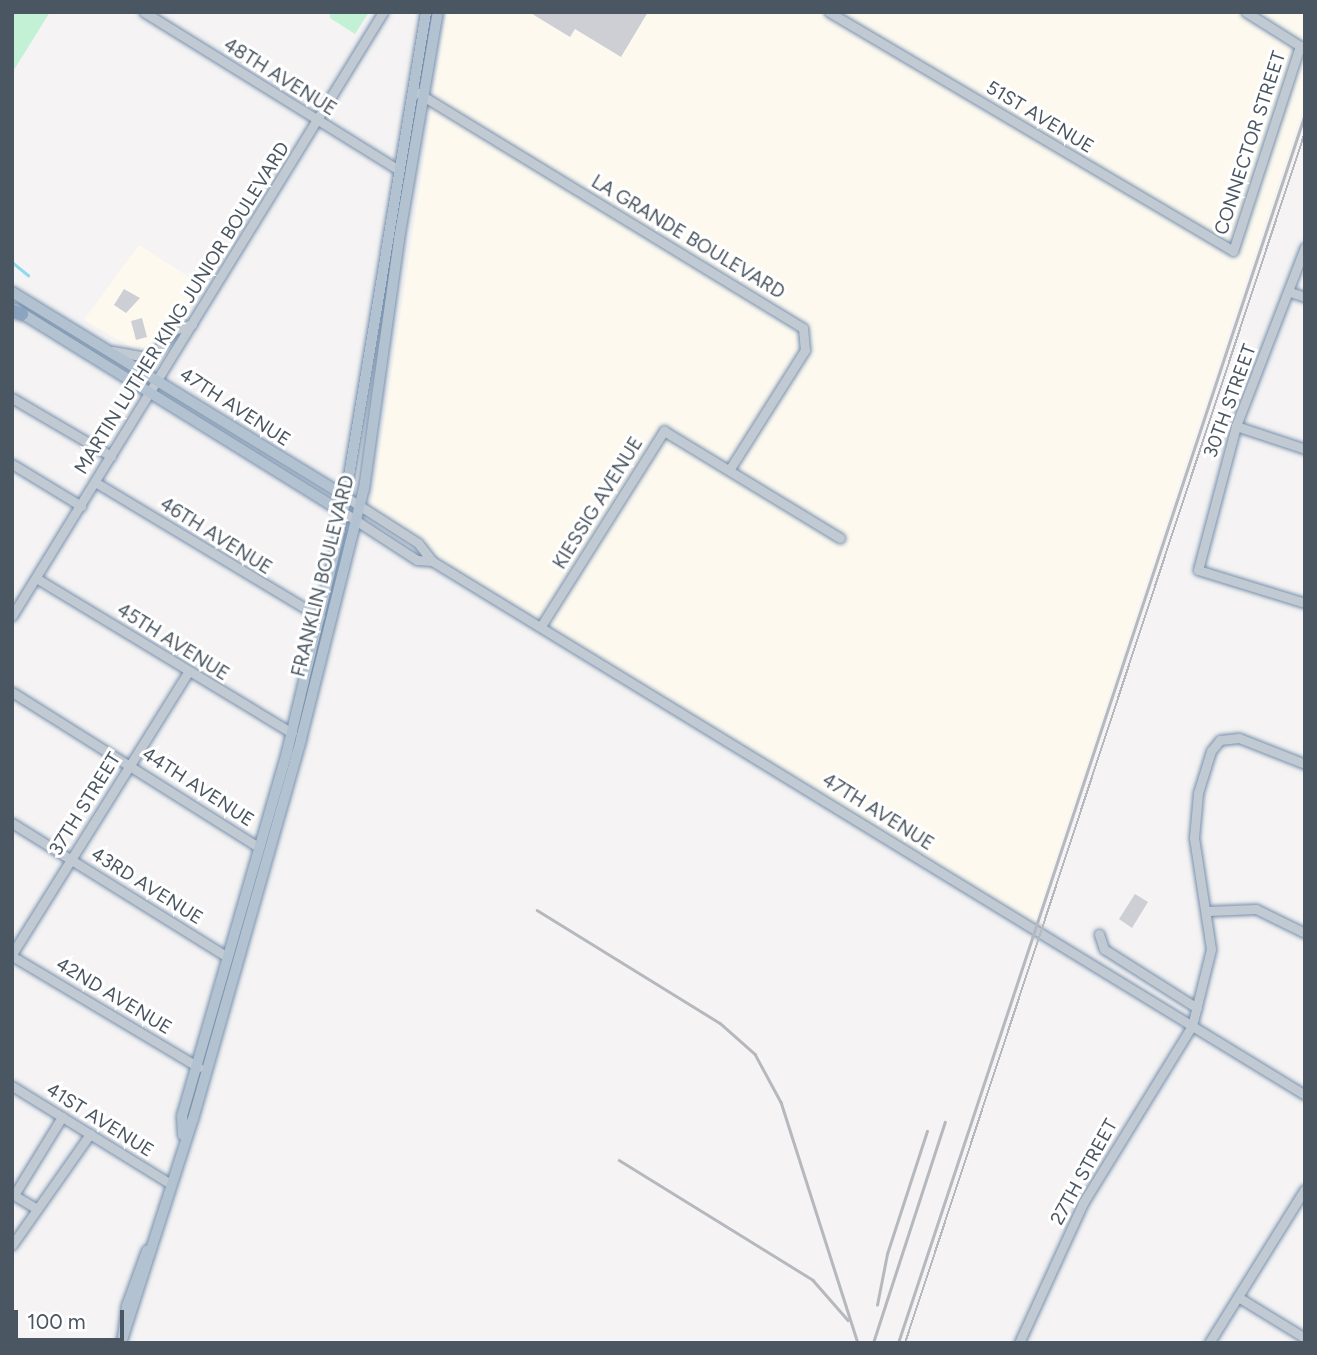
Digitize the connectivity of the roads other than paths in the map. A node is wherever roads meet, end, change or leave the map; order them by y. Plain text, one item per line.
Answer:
1 (144, 12) edge
2 (426, 12) edge
3 (438, 12) edge
4 (829, 12) edge
5 (1246, 12) edge
6 (384, 14) edge
7 (413, 90) junction
8 (426, 99) junction
9 (317, 121) junction
10 (398, 170) junction
11 (1305, 247) edge
12 (1233, 251) joint
13 (12, 292) edge
14 (1290, 292) junction
15 (1305, 297) edge
16 (15, 311) edge
17 (192, 324) junction
18 (108, 349) junction
19 (158, 379) junction
20 (149, 392) junction
21 (12, 398) edge
22 (1236, 426) junction
23 (1305, 449) edge
24 (111, 456) junction
25 (12, 464) edge
26 (729, 470) junction
27 (95, 482) junction
28 (346, 497) junction
29 (359, 505) junction
30 (80, 506) junction
31 (343, 512) junction
32 (355, 520) junction
33 (840, 538) dead end
34 (432, 561) junction
35 (36, 578) junction
36 (1305, 603) edge
37 (12, 616) edge
38 (320, 617) junction
39 (541, 626) junction
40 (314, 641) junction
41 (188, 672) junction
42 (12, 692) edge
43 (310, 705) junction
44 (292, 733) junction
45 (130, 764) junction
46 (1305, 764) edge
47 (279, 778) junction
48 (12, 823) edge
49 (258, 847) junction
50 (72, 859) junction
51 (1208, 911) junction
52 (1305, 933) edge
53 (1099, 934) dead end
54 (12, 955) edge
55 (227, 957) junction
56 (1196, 1008) junction
57 (1192, 1026) junction
58 (198, 1067) junction
59 (12, 1086) edge
60 (1305, 1095) edge
61 (62, 1117) junction
62 (90, 1134) junction
63 (183, 1135) junction
64 (169, 1183) junction
65 (1305, 1189) edge
66 (13, 1195) edge
67 (37, 1209) junction
68 (12, 1245) edge
69 (1238, 1297) junction
70 (1305, 1338) edge
71 (122, 1340) edge
72 (1019, 1343) edge
73 (1209, 1343) edge

1 - 9 street, 48TH AVENUE
2 - 7 main road, FRANKLIN BOULEVARD
3 - 8 main road, FRANKLIN BOULEVARD
4 - 12 street, 51ST AVENUE
5 - 12 street, CONNECTOR STREET
6 - 9 street, MARTIN LUTHER KING JUNIOR BOULEVARD
7 - 8 street, LA GRANDE BOULEVARD
7 - 10 main road, FRANKLIN BOULEVARD
8 - 26 street, LA GRANDE BOULEVARD
8 - 29 main road, FRANKLIN BOULEVARD
9 - 10 street, 48TH AVENUE
9 - 17 street, MARTIN LUTHER KING JUNIOR BOULEVARD
10 - 28 main road, FRANKLIN BOULEVARD
11 - 14 street, 30TH STREET
13 - 18 main road, 47TH AVENUE
14 - 15 street
14 - 22 street, 30TH STREET
16 - 20 main road, 47TH AVENUE
17 - 18 street
17 - 19 street, MARTIN LUTHER KING JUNIOR BOULEVARD
18 - 19 main road, 47TH AVENUE
19 - 20 street, MARTIN LUTHER KING JUNIOR BOULEVARD
19 - 28 main road, 47TH AVENUE
20 - 24 street, MARTIN LUTHER KING JUNIOR BOULEVARD
20 - 31 main road, 47TH AVENUE
21 - 24 street
22 - 23 street
22 - 36 street, 30TH STREET
24 - 27 street, MARTIN LUTHER KING JUNIOR BOULEVARD
25 - 30 street
26 - 33 street, KIESSIG AVENUE
26 - 39 street, KIESSIG AVENUE
27 - 30 street, MARTIN LUTHER KING JUNIOR BOULEVARD
27 - 38 street, 46TH AVENUE
28 - 29 street, 47TH AVENUE
28 - 31 main road, FRANKLIN BOULEVARD
29 - 32 main road, FRANKLIN BOULEVARD
29 - 34 street, 47TH AVENUE
30 - 35 street, MARTIN LUTHER KING JUNIOR BOULEVARD
31 - 32 street, 47TH AVENUE
31 - 38 main road, FRANKLIN BOULEVARD
32 - 34 street, 47TH AVENUE
32 - 43 main road, FRANKLIN BOULEVARD
34 - 39 street, 47TH AVENUE
35 - 37 street, MARTIN LUTHER KING JUNIOR BOULEVARD
35 - 41 street, 45TH AVENUE
38 - 40 main road, FRANKLIN BOULEVARD
39 - 57 street, 47TH AVENUE
40 - 43 main road
40 - 44 main road, FRANKLIN BOULEVARD
41 - 44 street, 45TH AVENUE
41 - 45 street, 37TH STREET
42 - 45 street, 44TH AVENUE
43 - 47 main road
43 - 63 main road, FRANKLIN BOULEVARD
44 - 47 main road, FRANKLIN BOULEVARD
45 - 49 street, 44TH AVENUE
45 - 50 street, 37TH STREET
46 - 51 street, 27TH STREET
47 - 49 main road, FRANKLIN BOULEVARD
48 - 50 street, 43RD AVENUE
49 - 55 main road, FRANKLIN BOULEVARD
50 - 54 street, 37TH STREET
50 - 55 street, 43RD AVENUE
51 - 52 street
51 - 56 street, 27TH STREET
53 - 56 street
54 - 58 street, 42ND AVENUE
55 - 58 main road, FRANKLIN BOULEVARD
56 - 57 street, 27TH STREET
57 - 60 street, 47TH AVENUE
57 - 72 street, 27TH STREET
58 - 63 main road, FRANKLIN BOULEVARD
59 - 61 street, 41ST AVENUE
61 - 62 street, 41ST AVENUE
61 - 66 street
62 - 64 street, 41ST AVENUE
62 - 67 street
63 - 64 main road, FRANKLIN BOULEVARD
64 - 71 main road, FRANKLIN BOULEVARD
65 - 69 street
66 - 67 street
67 - 68 street
69 - 70 street
69 - 73 street

